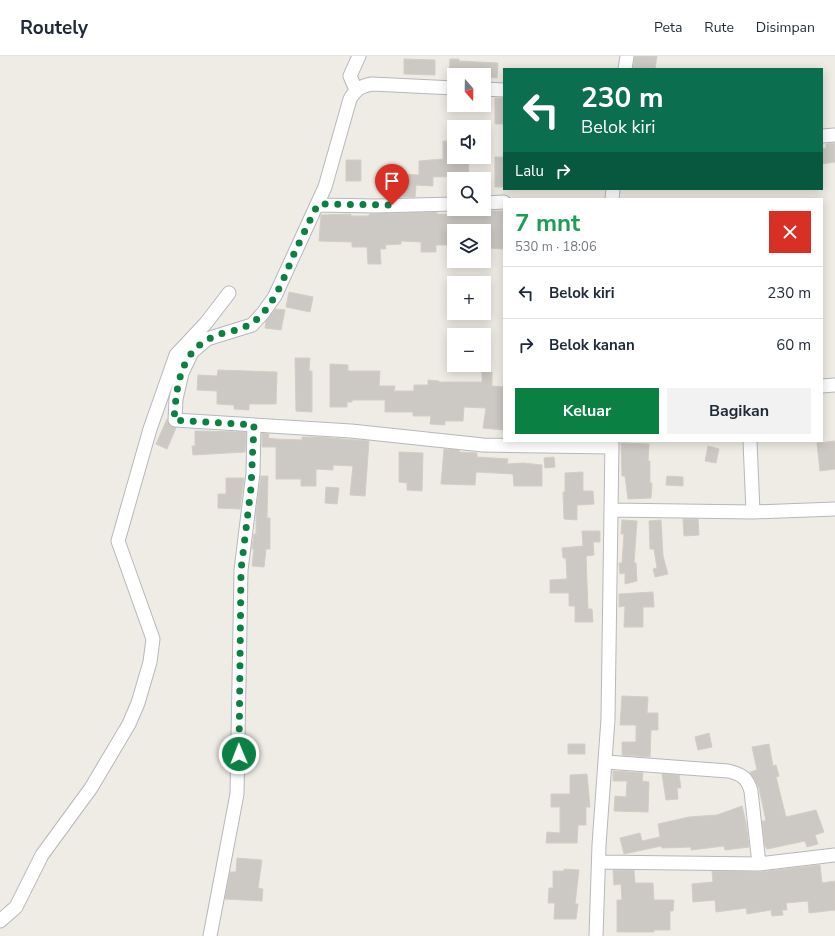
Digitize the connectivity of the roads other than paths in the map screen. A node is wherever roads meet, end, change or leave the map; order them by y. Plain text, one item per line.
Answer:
1 (359, 56) edge
2 (627, 56) edge
3 (625, 68) edge
4 (447, 88) edge
5 (491, 89) edge
6 (356, 90) junction
7 (503, 90) edge
8 (835, 135) edge
9 (823, 136) edge
10 (503, 202) edge
11 (491, 203) edge
12 (318, 204) junction
13 (447, 204) edge
14 (229, 293) dead end
15 (835, 385) edge
16 (823, 386) edge
17 (254, 425) junction
18 (750, 442) edge
19 (612, 444) edge
20 (835, 509) edge
21 (612, 510) junction
22 (753, 512) junction
23 (606, 762) junction
24 (835, 854) edge
25 (599, 862) junction
26 (759, 864) junction
27 (0, 921) edge
28 (210, 936) edge
29 (596, 936) edge

1 - 6 street
2 - 3 street
4 - 6 street
5 - 7 street
6 - 12 street
8 - 9 street
10 - 11 street
12 - 13 street
12 - 17 street
14 - 27 street
15 - 16 street
17 - 19 street
17 - 28 street
18 - 22 street
19 - 21 street
20 - 22 street
21 - 22 street
21 - 23 street
23 - 25 street
23 - 26 street
24 - 26 street
25 - 26 street
25 - 29 street

